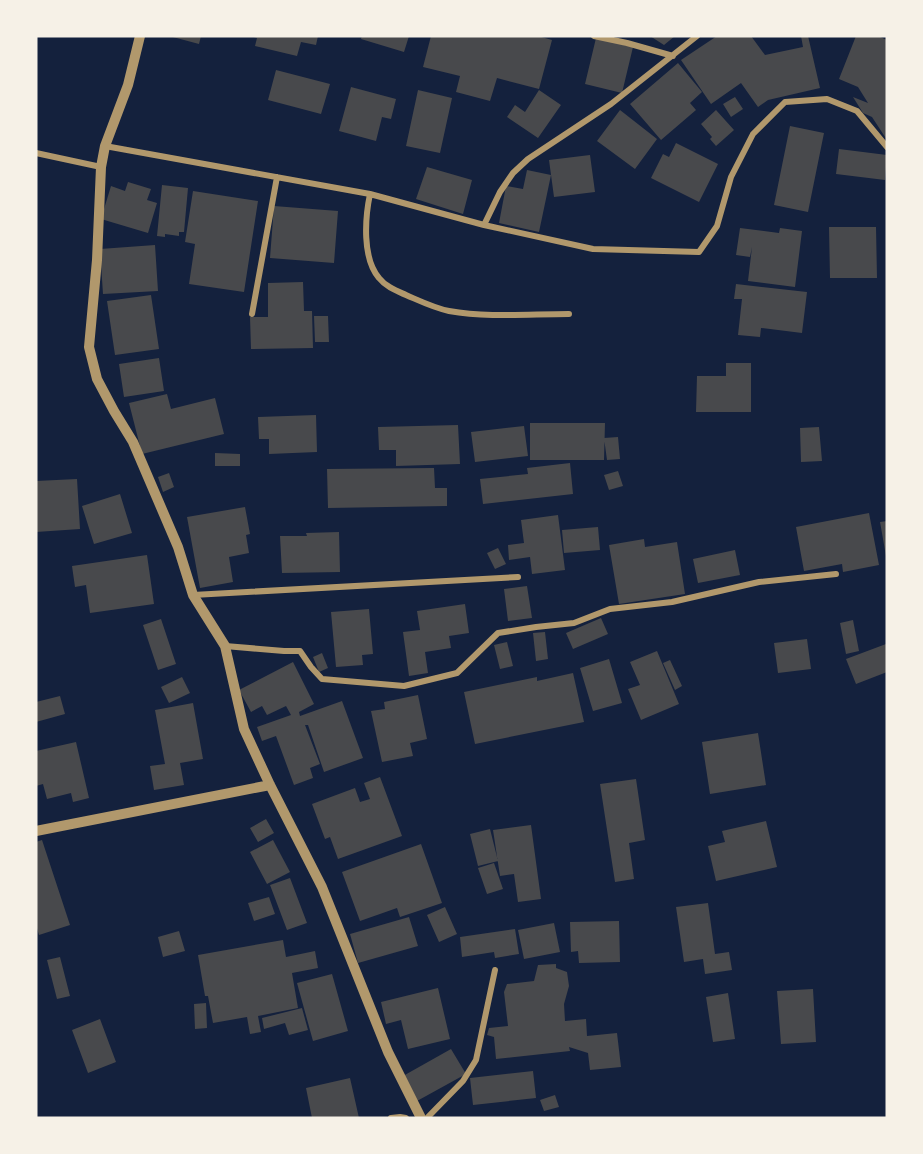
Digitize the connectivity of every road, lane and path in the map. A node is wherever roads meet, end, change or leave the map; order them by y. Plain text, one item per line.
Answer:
1 (140, 36) edge
2 (594, 36) edge
3 (697, 36) edge
4 (673, 56) junction
5 (105, 146) junction
6 (887, 147) edge
7 (36, 153) edge
8 (100, 167) junction
9 (277, 177) junction
10 (370, 194) junction
11 (484, 225) junction
12 (252, 314) dead end
13 (569, 314) dead end
14 (836, 574) dead end
15 (518, 577) dead end
16 (193, 595) junction
17 (225, 646) junction
18 (270, 785) junction
19 (36, 831) edge
20 (495, 970) dead end
21 (391, 1118) edge
22 (406, 1118) edge
23 (422, 1118) edge
24 (427, 1118) edge

1 - 5 street
2 - 4 street
3 - 4 street
4 - 11 street
5 - 8 street
5 - 9 street
6 - 11 street
7 - 8 street
8 - 16 street
9 - 10 street
9 - 12 street
10 - 11 street
10 - 13 street
14 - 17 street
15 - 16 street
16 - 17 street
17 - 18 street
18 - 19 street
18 - 23 street
20 - 24 street
21 - 22 street

